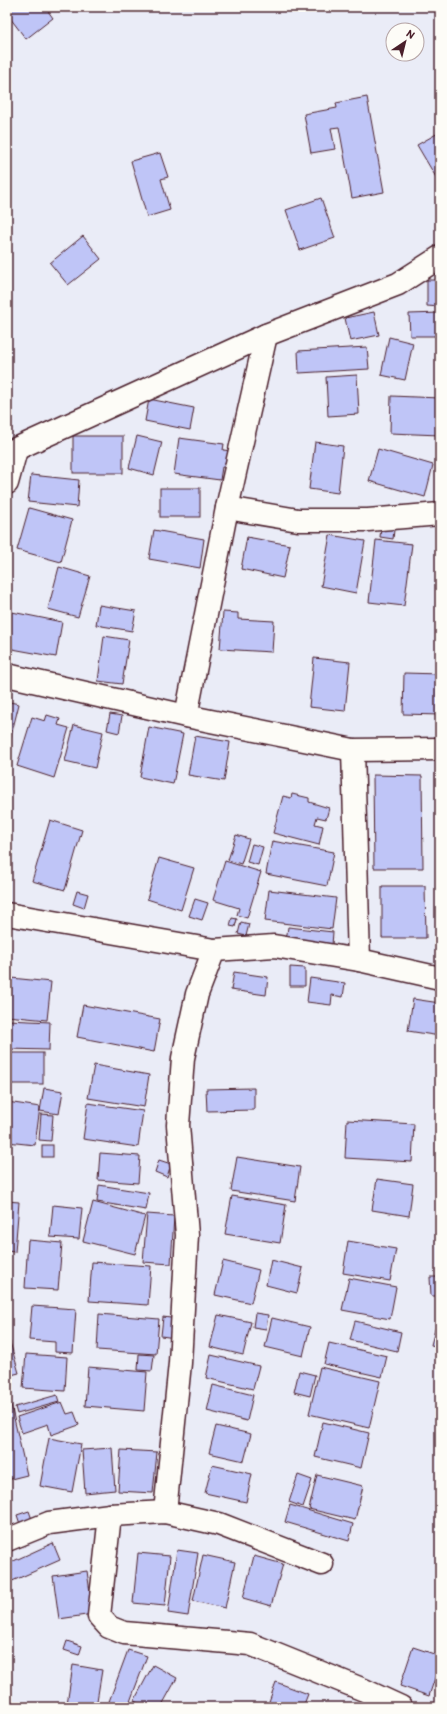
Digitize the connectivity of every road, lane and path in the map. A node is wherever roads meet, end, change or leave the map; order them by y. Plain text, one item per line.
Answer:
1 (440, 257) edge
2 (266, 335) junction
3 (12, 452) edge
4 (7, 483) edge
5 (227, 508) junction
6 (440, 514) edge
7 (7, 675) edge
8 (186, 716) junction
9 (440, 749) edge
10 (353, 750) junction
11 (7, 914) edge
12 (214, 950) junction
13 (358, 960) junction
14 (440, 978) edge
15 (165, 1512) junction
16 (110, 1515) junction
17 (7, 1540) edge
18 (322, 1564) dead end
19 (401, 1707) edge

1 - 2 street
2 - 3 street
2 - 5 street
3 - 4 street
5 - 6 street
5 - 8 street
7 - 8 street
8 - 10 street
9 - 10 street
10 - 13 street
11 - 12 street
12 - 13 street
12 - 15 street
13 - 14 street
15 - 16 street
15 - 18 street
16 - 17 street
16 - 19 street

